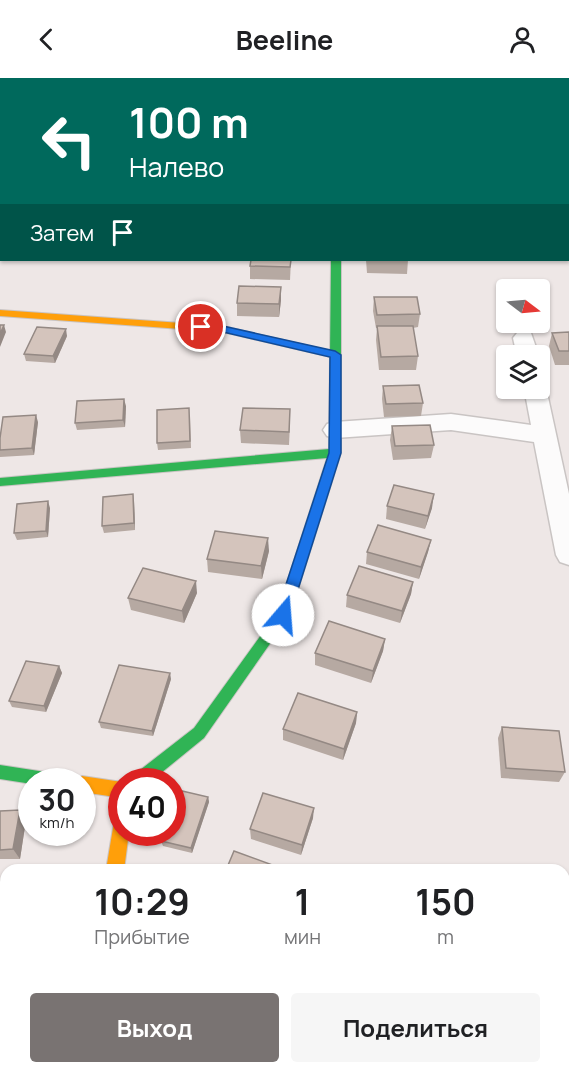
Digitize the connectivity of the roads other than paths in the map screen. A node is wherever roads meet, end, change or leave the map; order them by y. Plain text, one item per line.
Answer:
1 (336, 261) edge
2 (0, 313) edge
3 (335, 355) junction
4 (537, 399) edge
5 (544, 435) junction
6 (335, 442) junction
7 (559, 461) edge
8 (0, 482) edge
9 (569, 555) edge
10 (155, 768) edge
11 (0, 772) edge
12 (18, 775) edge
13 (118, 846) edge
14 (116, 864) edge

1 - 3 street
2 - 3 street
3 - 6 street
4 - 5 street
5 - 6 street
5 - 7 street
6 - 8 street
6 - 10 street
7 - 9 street
11 - 12 street
13 - 14 street

